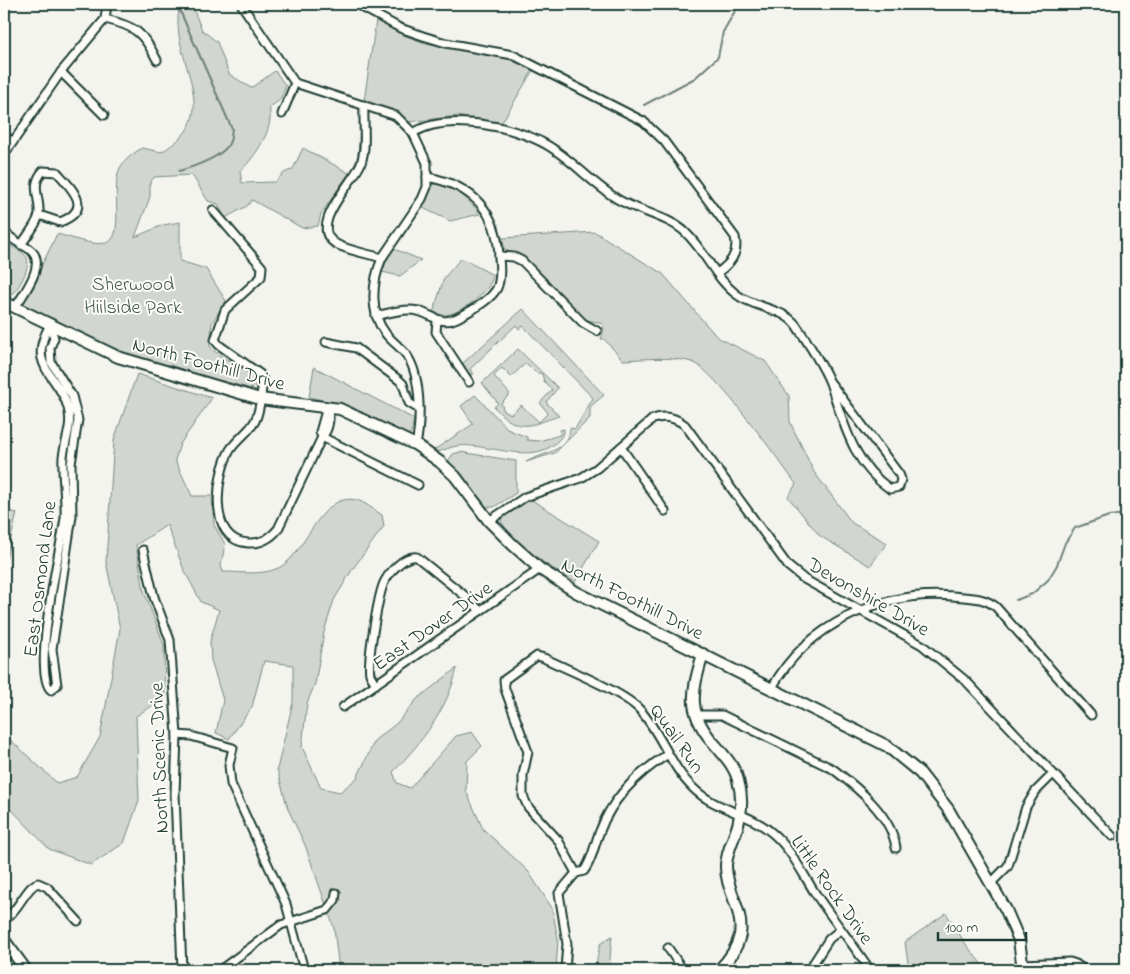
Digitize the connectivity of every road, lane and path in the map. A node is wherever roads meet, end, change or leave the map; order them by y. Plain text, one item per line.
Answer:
1 (107, 4) edge
2 (241, 4) edge
3 (356, 4) edge
4 (105, 18) junction
5 (156, 60) dead end
6 (61, 72) junction
7 (295, 84) junction
8 (364, 105) junction
9 (282, 114) dead end
10 (104, 115) dead end
11 (413, 133) junction
12 (4, 136) edge
13 (12, 141) junction
14 (4, 155) edge
15 (427, 177) junction
16 (213, 210) dead end
17 (39, 215) junction
18 (4, 231) edge
19 (21, 245) junction
20 (499, 256) junction
21 (382, 258) junction
22 (717, 273) junction
23 (4, 302) edge
24 (15, 308) junction
25 (376, 316) junction
26 (437, 321) junction
27 (50, 325) junction
28 (597, 331) dead end
29 (326, 342) dead end
30 (42, 351) junction
31 (50, 351) junction
32 (469, 382) dead end
33 (830, 382) junction
34 (260, 399) junction
35 (327, 407) junction
36 (419, 409) junction
37 (322, 437) junction
38 (416, 445) junction
39 (621, 447) junction
40 (68, 474) junction
41 (418, 485) dead end
42 (665, 511) dead end
43 (489, 520) junction
44 (143, 550) dead end
45 (540, 569) junction
46 (862, 610) junction
47 (480, 612) junction
48 (703, 654) junction
49 (376, 684) junction
50 (772, 688) junction
51 (343, 707) dead end
52 (696, 715) junction
53 (1091, 715) dead end
54 (177, 735) junction
55 (668, 754) junction
56 (1054, 774) junction
57 (740, 814) junction
58 (1112, 836) dead end
59 (896, 848) dead end
60 (576, 873) junction
61 (991, 883) junction
62 (336, 893) dead end
63 (4, 920) edge
64 (78, 921) dead end
65 (290, 922) junction
66 (840, 930) junction
67 (4, 940) edge
68 (668, 948) dead end
69 (1022, 967) edge
70 (812, 969) edge
71 (26, 970) edge
72 (182, 970) edge
73 (220, 970) edge
74 (304, 970) edge
75 (566, 970) edge
76 (683, 970) edge
77 (719, 970) edge
78 (870, 970) edge
79 (1084, 970) edge

1 - 4 street
2 - 7 street
3 - 22 street
4 - 5 street
4 - 6 street
6 - 10 street
6 - 13 street
7 - 8 street
7 - 9 street
8 - 11 street
8 - 21 street
11 - 15 street
11 - 22 street
12 - 13 street
13 - 14 street
15 - 20 street
15 - 21 street
16 - 34 street
17 - 17 street
17 - 19 street
18 - 19 street
19 - 24 street
20 - 26 street
20 - 28 street
21 - 25 street
22 - 33 street
23 - 24 street, North Foothill Drive
24 - 27 street, North Foothill Drive
25 - 26 street
25 - 36 street
26 - 32 street
27 - 30 street
27 - 31 street, East Osmond Lane
27 - 34 street, North Foothill Drive
29 - 36 street
30 - 31 street
30 - 40 street, East Osmond Lane
31 - 40 street, East Osmond Lane
33 - 33 street
34 - 35 street, North Foothill Drive
34 - 37 street
35 - 37 street
35 - 38 street, North Foothill Drive
36 - 38 street
37 - 41 street
38 - 43 street, North Foothill Drive
39 - 42 street
39 - 43 street, Devonshire Drive
39 - 46 street, Devonshire Drive
40 - 40 street, East Osmond Lane
43 - 45 street, North Foothill Drive
44 - 54 street, North Scenic Drive
45 - 47 street, East Dover Drive
45 - 48 street, North Foothill Drive
46 - 50 street
46 - 53 street
46 - 56 street, Devonshire Drive
47 - 49 street, East Dover Drive
47 - 49 street
48 - 50 street, North Foothill Drive
48 - 52 street
49 - 51 street, East Dover Drive
50 - 61 street, North Foothill Drive
52 - 57 street
52 - 59 street
54 - 65 street
54 - 72 street, North Scenic Drive
55 - 57 street, Quail Run
55 - 60 street
55 - 60 street, Quail Run
56 - 58 street, Devonshire Drive
56 - 61 street
57 - 66 street, Little Rock Drive
57 - 77 street
60 - 75 street
61 - 69 street, North Foothill Drive
62 - 65 street
63 - 64 street
65 - 73 street
65 - 74 street
66 - 70 street
66 - 78 street, Little Rock Drive
67 - 71 street
68 - 76 street
69 - 79 street

